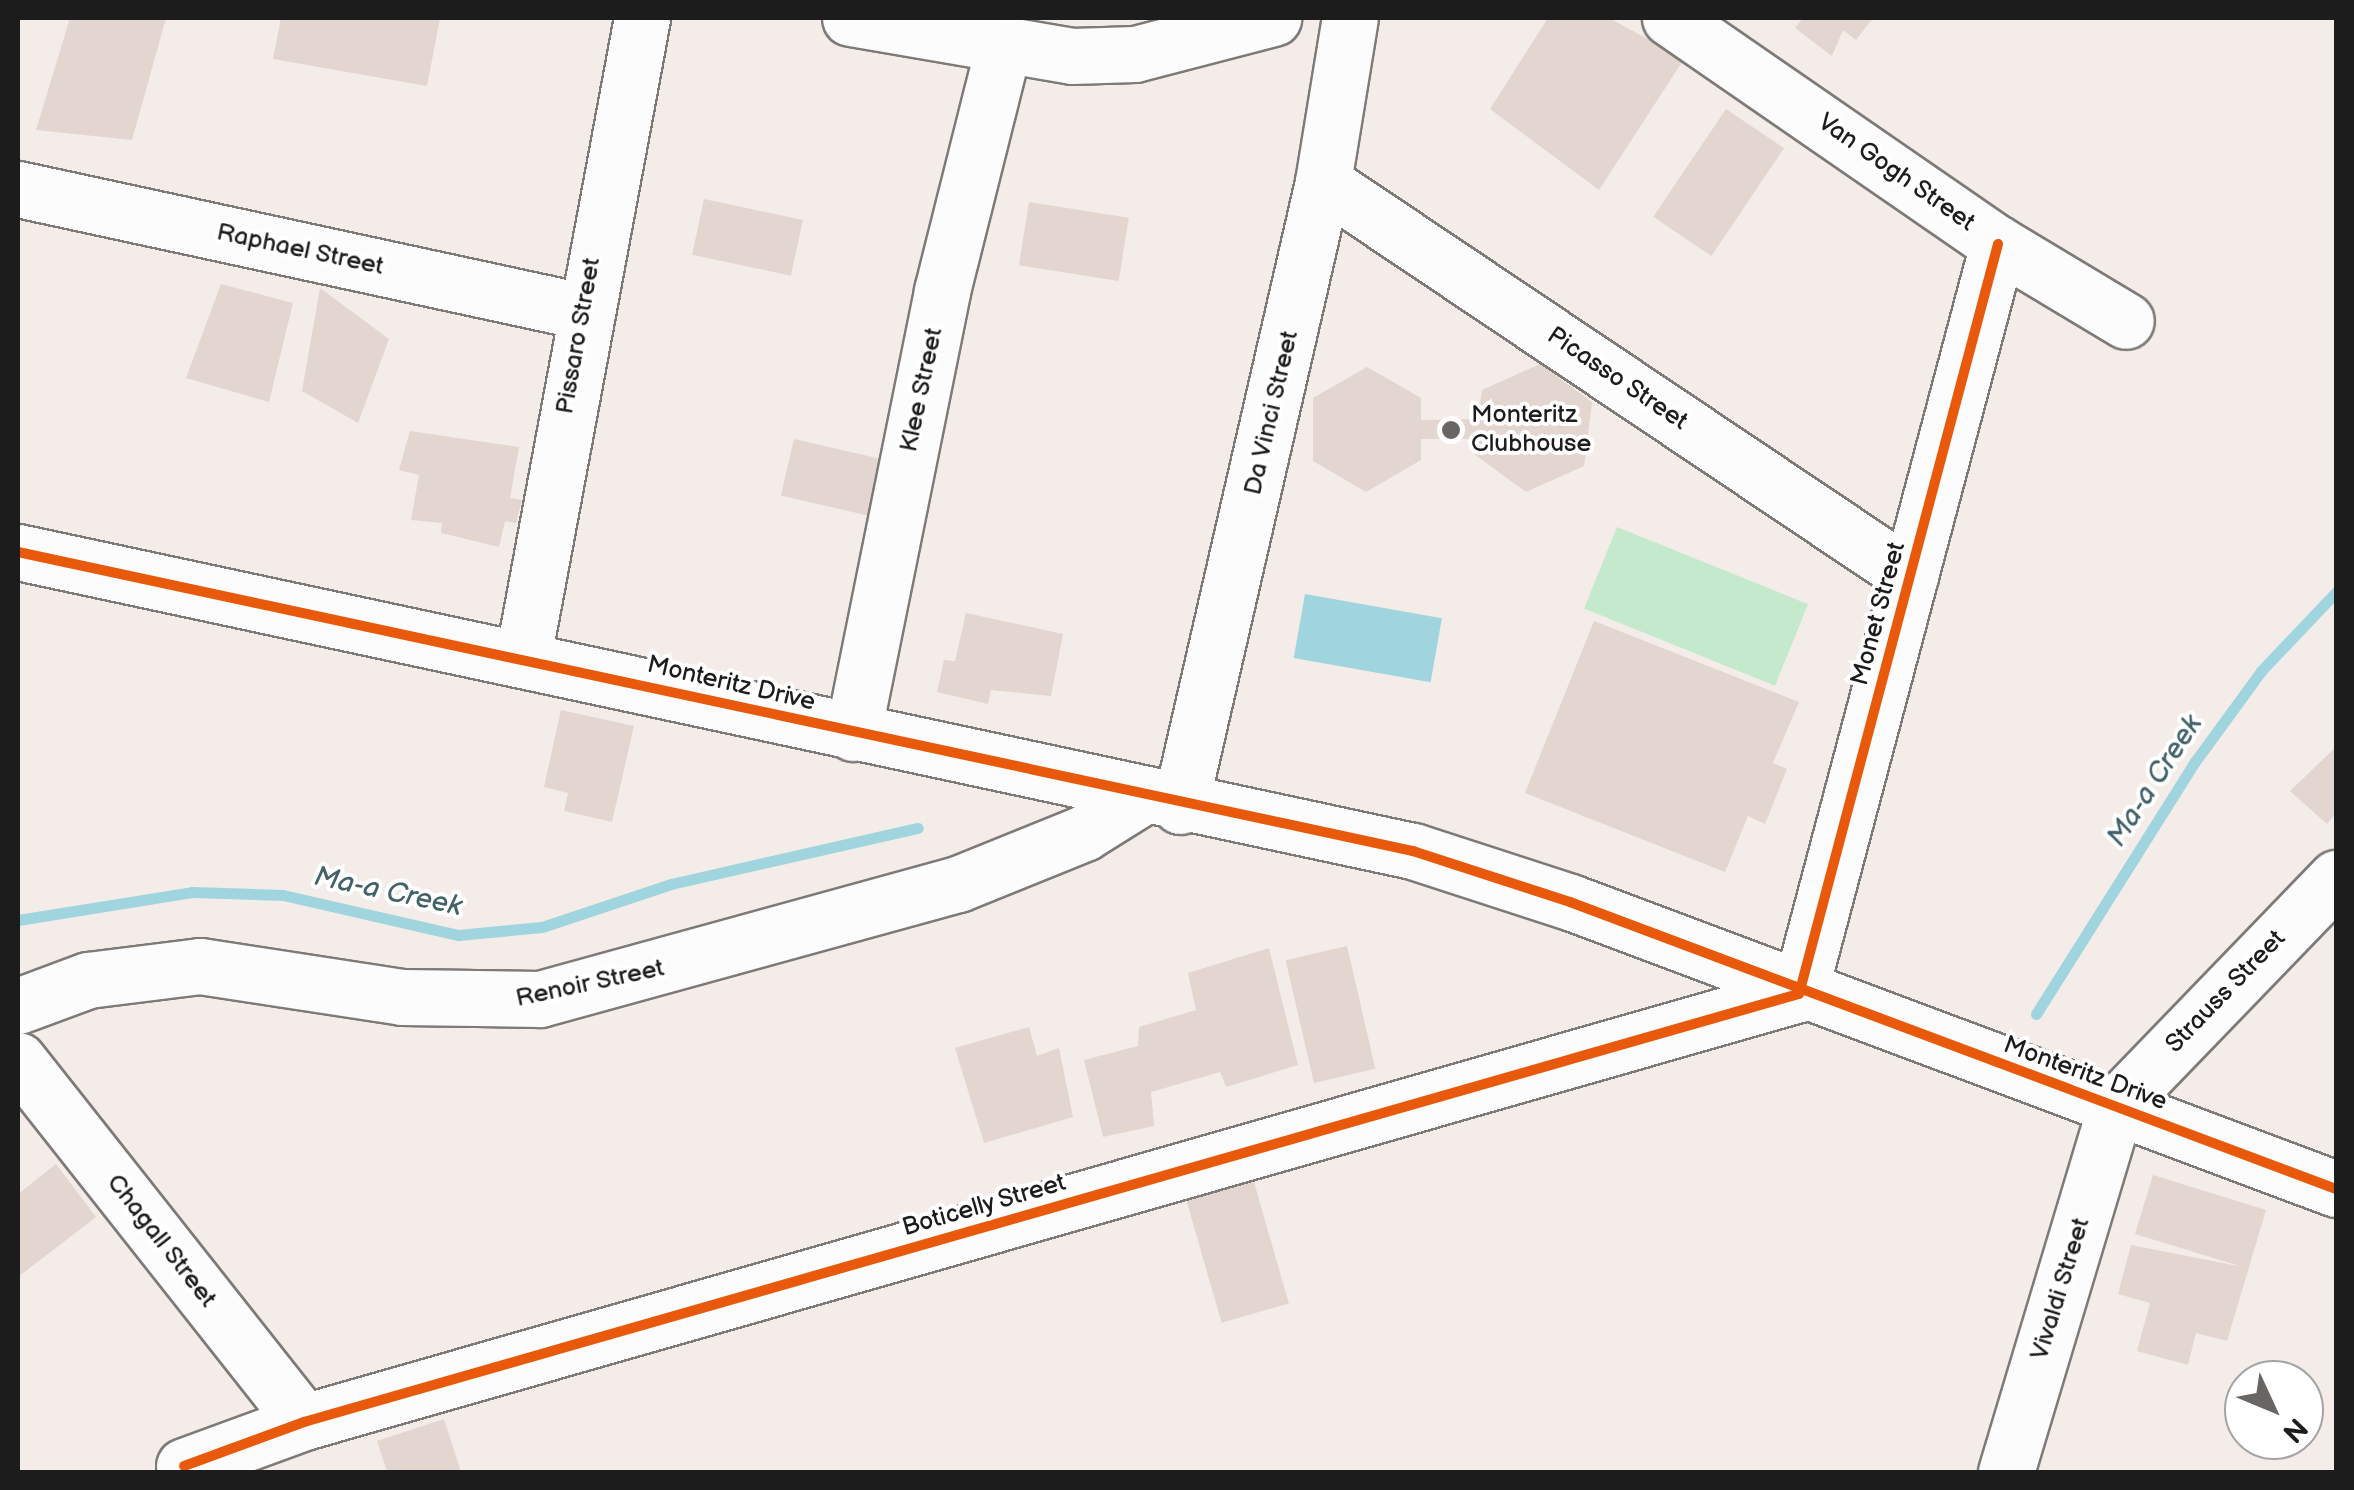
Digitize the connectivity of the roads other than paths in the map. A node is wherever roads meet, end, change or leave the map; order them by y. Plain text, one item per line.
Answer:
1 (642, 18) edge
2 (850, 18) edge
3 (1273, 18) edge
4 (1350, 18) edge
5 (1670, 18) edge
6 (1003, 49) junction
7 (1323, 182) junction
8 (18, 190) edge
9 (1998, 244) junction
10 (582, 311) junction
11 (2126, 321) dead end
12 (18, 552) edge
13 (1910, 576) junction
14 (523, 656) junction
15 (853, 733) junction
16 (1160, 802) junction
17 (2336, 878) edge
18 (1800, 994) junction
19 (18, 1006) edge
20 (18, 1060) edge
21 (2116, 1106) junction
22 (2336, 1189) edge
23 (304, 1422) junction
24 (184, 1466) dead end
25 (2006, 1472) edge

1 - 10 street, Pissaro Street
2 - 6 street
3 - 6 street
4 - 7 street, Da Vinci Street
5 - 9 street, Van Gogh Street
6 - 15 street, Klee Street
7 - 13 street, Picasso Street
7 - 16 street, Da Vinci Street
8 - 10 street, Raphael Street
9 - 11 street, Van Gogh Street
9 - 13 street, Monet Street
10 - 14 street, Pissaro Street
12 - 14 street, Monteritz Drive
13 - 18 street, Monet Street
14 - 15 street, Monteritz Drive
15 - 16 street, Monteritz Drive
16 - 18 street, Monteritz Drive
16 - 19 street, Renoir Street
17 - 21 street, Strauss Street
18 - 21 street, Monteritz Drive
18 - 23 street, Boticelly Street
20 - 23 street, Chagall Street
21 - 22 street, Monteritz Drive
21 - 25 street, Vivaldi Street
23 - 24 street, Boticelly Street

